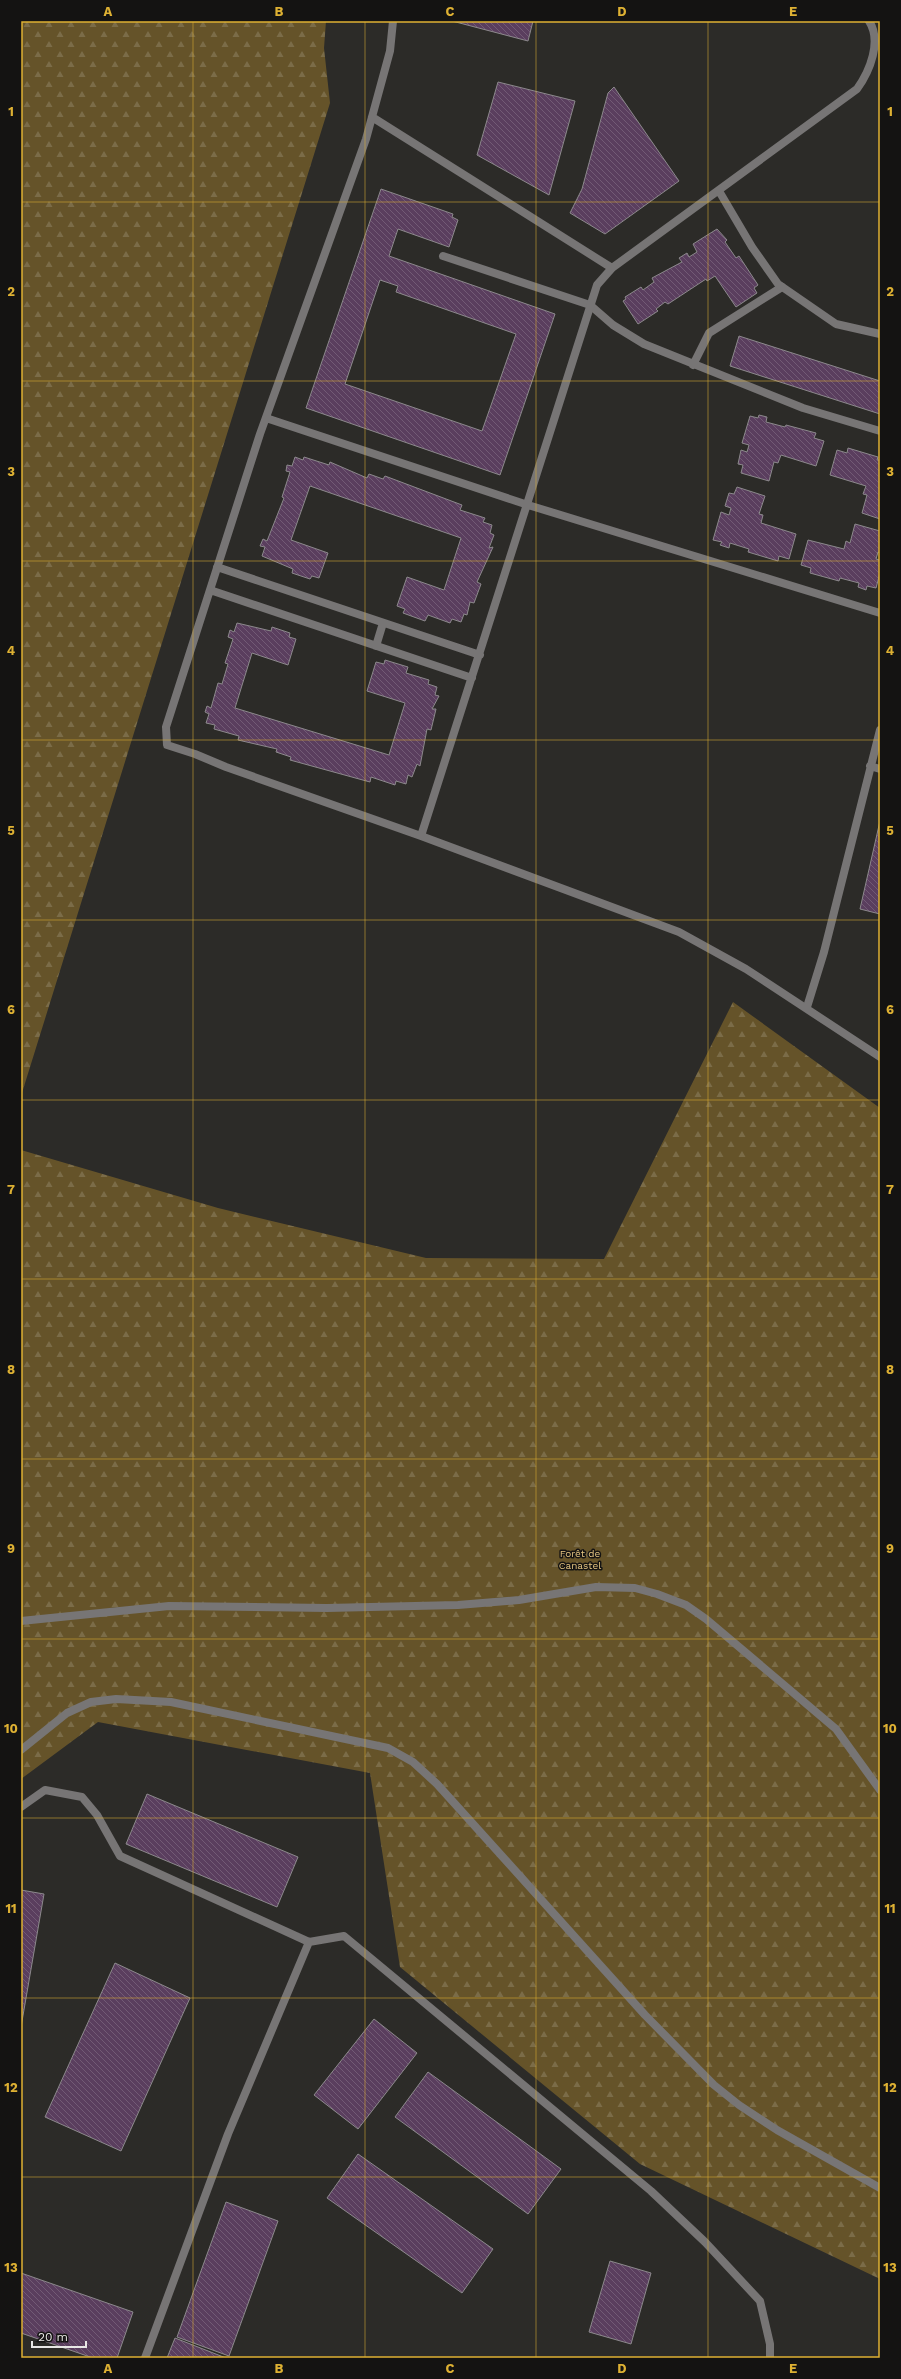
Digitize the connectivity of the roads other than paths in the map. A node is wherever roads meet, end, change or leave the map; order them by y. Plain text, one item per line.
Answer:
1 (393, 21) edge
2 (869, 21) edge
3 (372, 117) junction
4 (719, 191) junction
5 (443, 256) dead end
6 (612, 268) junction
7 (782, 287) junction
8 (590, 305) junction
9 (880, 334) edge
10 (693, 365) junction
11 (266, 418) junction
12 (880, 431) edge
13 (528, 505) junction
14 (217, 567) junction
15 (210, 590) junction
16 (880, 613) edge
17 (383, 622) junction
18 (376, 646) junction
19 (480, 655) junction
20 (472, 678) junction
21 (880, 730) edge
22 (870, 766) junction
23 (880, 769) edge
24 (421, 836) junction
25 (807, 1007) junction
26 (880, 1057) edge
27 (21, 1621) edge
28 (21, 1750) edge
29 (880, 1790) edge
30 (21, 1807) edge
31 (309, 1942) junction
32 (880, 2188) edge
33 (145, 2358) edge
34 (770, 2358) edge

1 - 3 street
2 - 4 street
3 - 6 street
3 - 11 street
4 - 6 street
4 - 7 street
5 - 8 street
6 - 8 street
7 - 9 street
7 - 10 street
8 - 10 street
8 - 13 street
10 - 12 street
11 - 13 street
11 - 14 street
13 - 16 street
13 - 19 street
14 - 15 street
14 - 17 street
15 - 18 street
15 - 24 street
17 - 18 street
17 - 19 street
18 - 20 street
19 - 20 street
20 - 24 street
21 - 22 street
22 - 23 street
22 - 25 street
24 - 25 street
25 - 26 street
27 - 29 street
28 - 32 street
30 - 31 street
31 - 33 street
31 - 34 street

